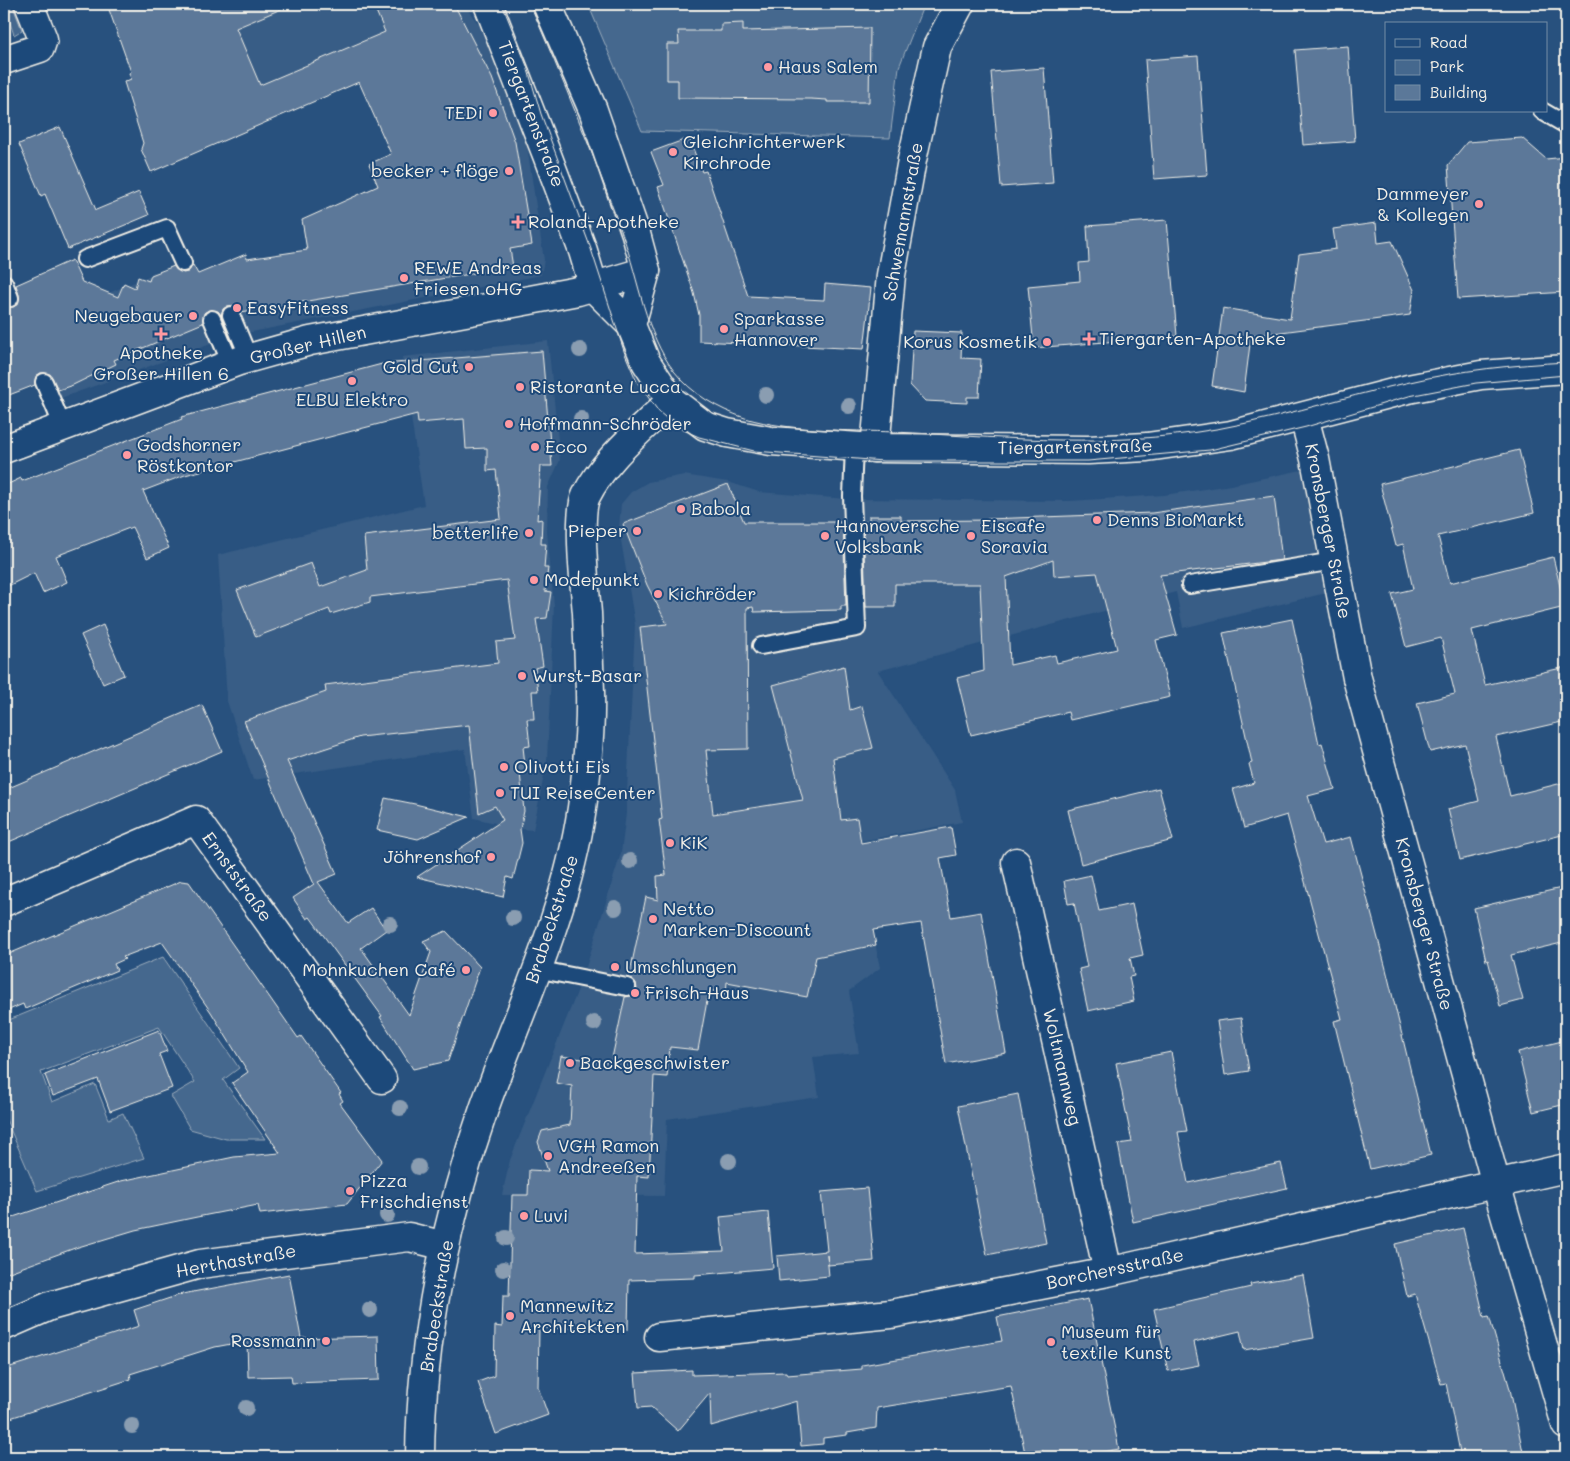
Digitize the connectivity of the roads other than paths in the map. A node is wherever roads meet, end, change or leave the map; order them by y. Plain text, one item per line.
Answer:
1 (29, 4) edge
2 (488, 4) edge
3 (547, 4) edge
4 (960, 4) edge
5 (4, 60) edge
6 (1544, 112) edge
7 (1566, 125) edge
8 (85, 259) dead end
9 (182, 263) dead end
10 (646, 271) junction
11 (594, 288) junction
12 (231, 315) dead end
13 (212, 319) dead end
14 (631, 325) junction
15 (240, 361) junction
16 (1566, 369) edge
17 (44, 382) dead end
18 (671, 400) junction
19 (1304, 417) junction
20 (62, 427) junction
21 (865, 447) junction
22 (4, 449) edge
23 (1334, 561) junction
24 (1190, 585) dead end
25 (761, 646) dead end
26 (1016, 862) dead end
27 (4, 902) edge
28 (536, 969) junction
29 (627, 986) dead end
30 (382, 1080) dead end
31 (1566, 1168) edge
32 (1496, 1184) junction
33 (445, 1246) junction
34 (1108, 1272) junction
35 (4, 1326) edge
36 (659, 1337) dead end
37 (1566, 1425) edge
38 (420, 1457) edge

1 - 5 street
2 - 11 street, Tiergartenstraße
3 - 10 street
4 - 21 street, Schwemannstraße
6 - 7 lane
8 - 9 lane
10 - 11 street, Großer Hillen
10 - 14 street
11 - 14 street, Tiergartenstraße
11 - 15 street, Großer Hillen
12 - 15 lane
13 - 15 lane
14 - 18 street, Tiergartenstraße
15 - 20 street, Großer Hillen
16 - 19 street, Tiergartenstraße
17 - 20 lane
18 - 21 street, Tiergartenstraße
18 - 28 street, Brabeckstraße
19 - 21 street, Tiergartenstraße
19 - 23 street, Kronsberger Straße
20 - 22 street, Großer Hillen
21 - 25 lane
23 - 24 lane
23 - 32 street, Kronsberger Straße
26 - 34 street, Woltmannweg
27 - 30 street, Ernststraße
28 - 29 lane
28 - 33 street, Brabeckstraße
31 - 32 street, Borchersstraße
32 - 34 street, Borchersstraße
32 - 37 street, Kronsberger Straße
33 - 35 street, Herthastraße
33 - 38 street, Brabeckstraße
34 - 36 street, Borchersstraße

